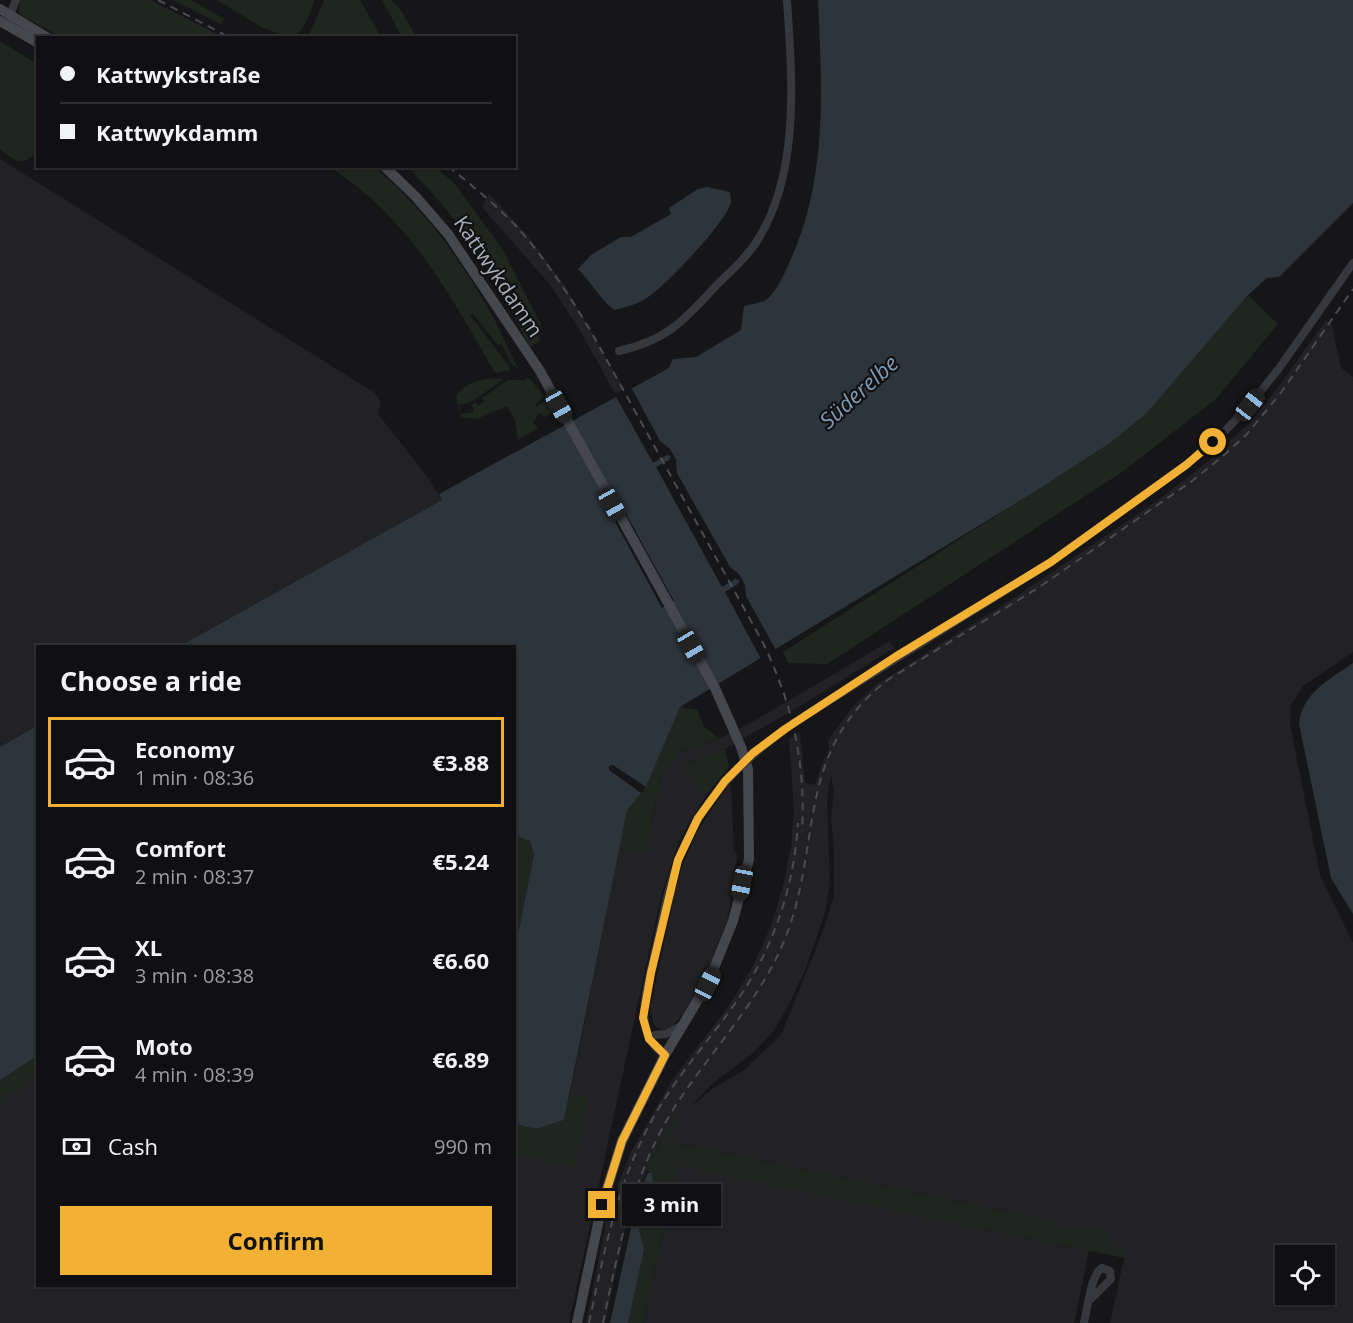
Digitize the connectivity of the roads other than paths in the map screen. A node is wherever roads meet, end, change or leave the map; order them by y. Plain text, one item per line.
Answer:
1 (16, 0) edge
2 (788, 0) edge
3 (3, 15) edge
4 (44, 36) edge
5 (36, 41) edge
6 (386, 168) edge
7 (1353, 263) edge
8 (619, 351) dead end
9 (685, 1024) junction
10 (651, 1033) junction
11 (665, 1055) junction
12 (1089, 1301) dead end
13 (577, 1323) edge
14 (1084, 1323) edge

1 - 3 street
2 - 8 street
3 - 4 main road
3 - 5 main road
6 - 9 main road, Kattwykdamm
7 - 10 street, bridge
9 - 10 street
9 - 11 main road
10 - 11 street
11 - 13 main road
12 - 14 street

